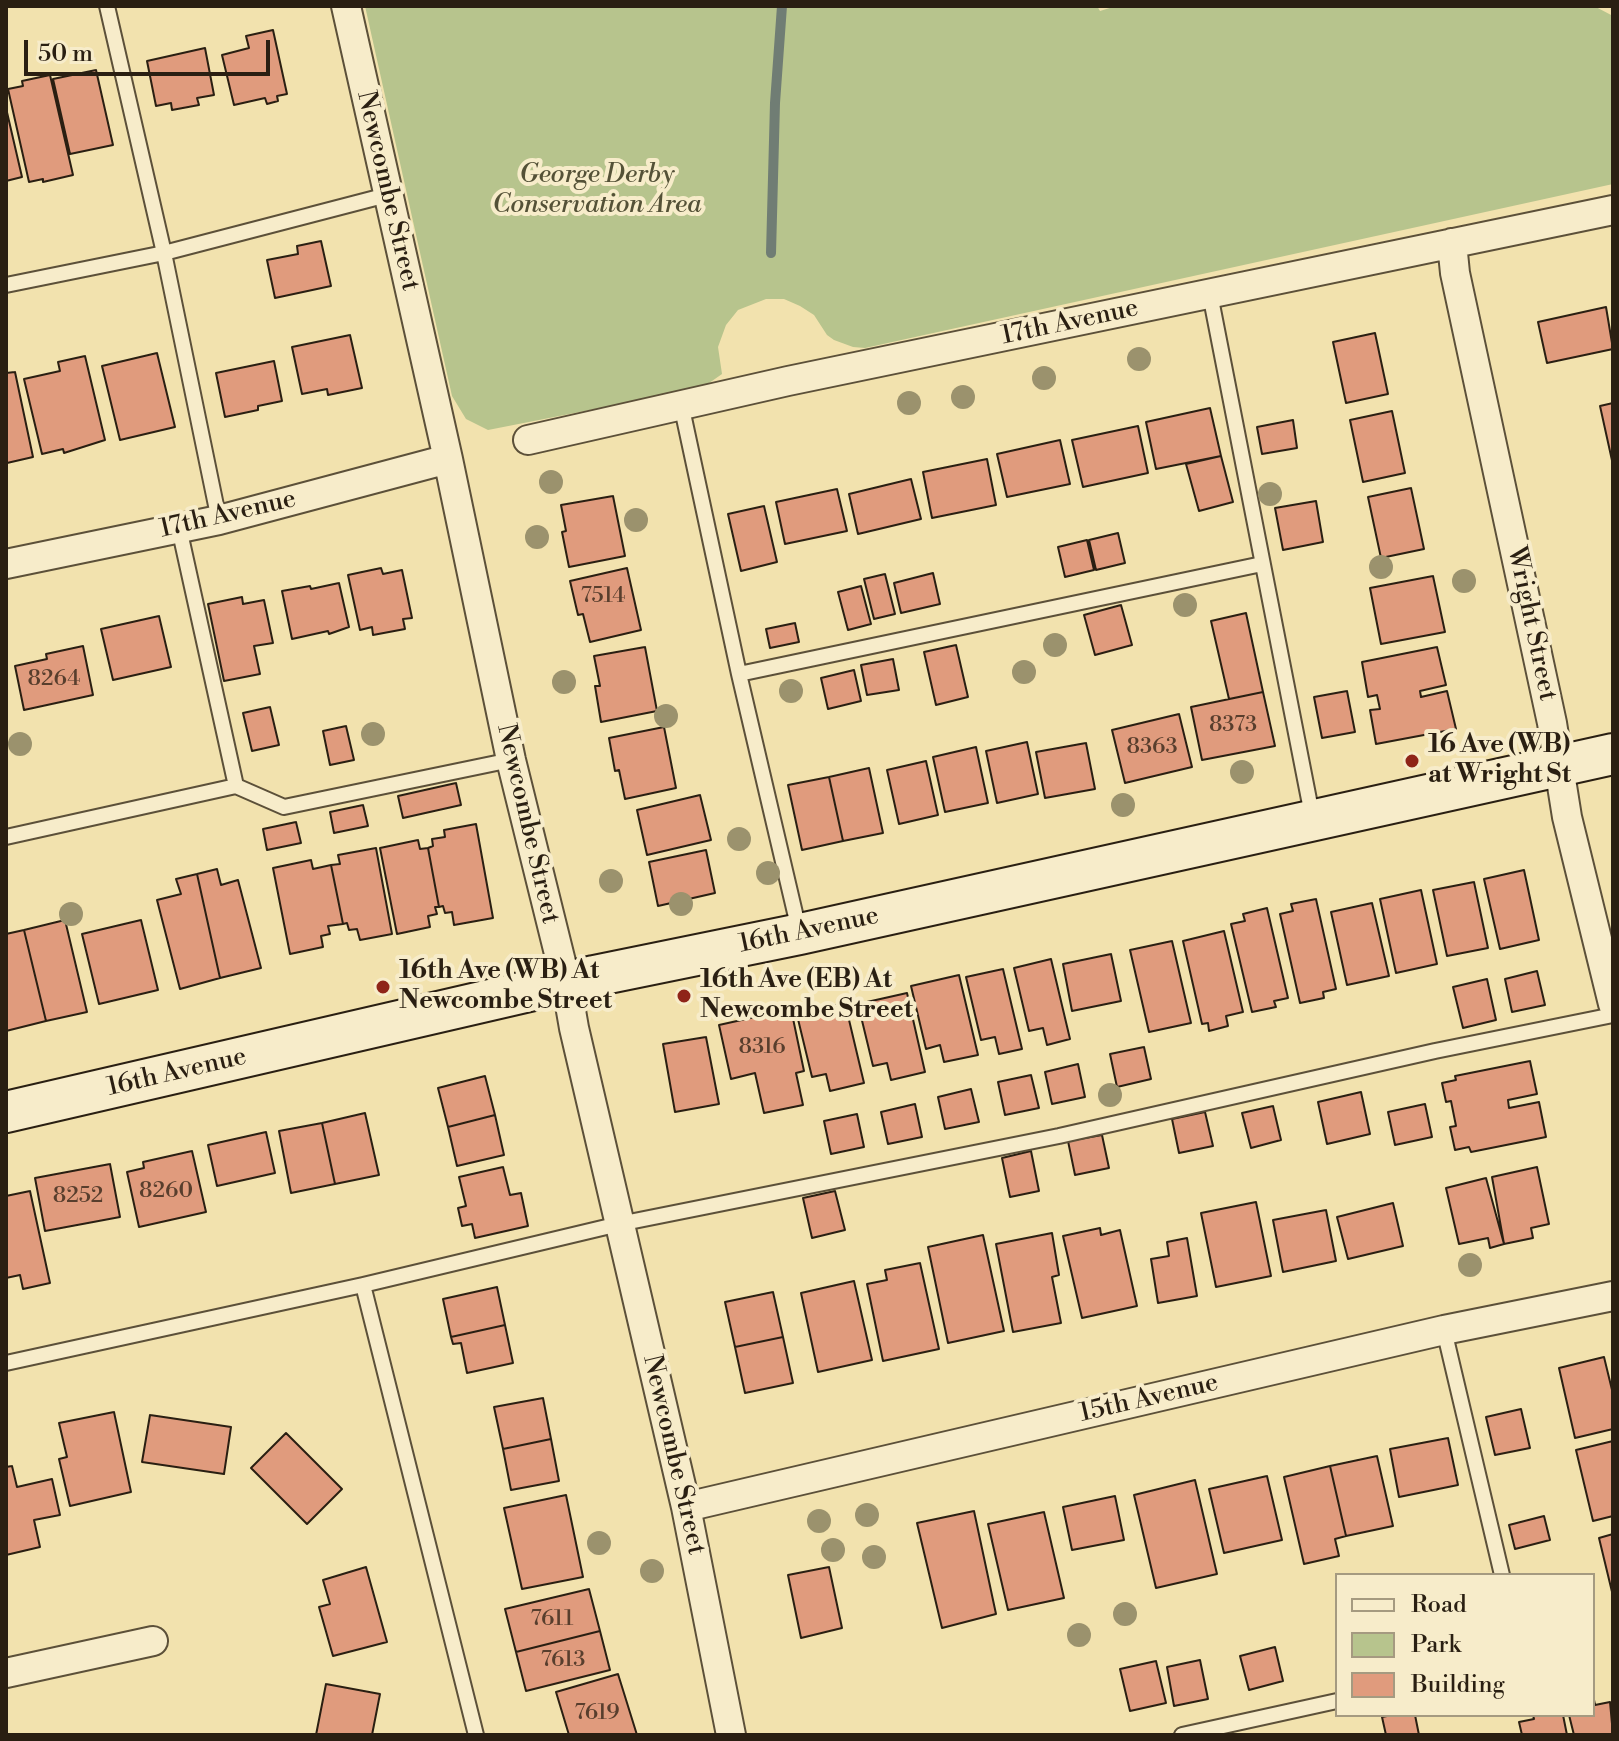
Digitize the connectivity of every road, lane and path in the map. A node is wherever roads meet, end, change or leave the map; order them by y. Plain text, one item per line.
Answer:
1 (107, 6) edge
2 (346, 6) edge
3 (387, 195) junction
4 (1613, 210) edge
5 (1452, 243) junction
6 (164, 253) junction
7 (6, 285) edge
8 (1210, 294) junction
9 (681, 404) junction
10 (528, 440) dead end
11 (448, 459) junction
12 (219, 520) junction
13 (179, 528) junction
14 (6, 564) edge
15 (1262, 564) junction
16 (739, 674) junction
17 (1613, 754) edge
18 (511, 760) junction
19 (1560, 765) junction
20 (236, 786) junction
21 (1313, 820) junction
22 (6, 837) edge
23 (800, 934) junction
24 (566, 982) junction
25 (1613, 1004) edge
26 (1613, 1015) edge
27 (6, 1112) edge
28 (619, 1224) junction
29 (363, 1285) junction
30 (1613, 1296) edge
31 (1444, 1330) junction
32 (6, 1363) edge
33 (686, 1507) junction
34 (1502, 1573) edge
35 (153, 1641) dead end
36 (6, 1673) edge
37 (1335, 1701) edge
38 (476, 1735) edge
39 (731, 1735) edge
40 (1182, 1735) edge

1 - 6 lane
2 - 3 street, Newcombe Street
3 - 6 lane
3 - 11 street, Newcombe Street
4 - 5 street, 17th Avenue
5 - 8 street, 17th Avenue
5 - 19 street, Wright Street
6 - 7 lane
6 - 12 lane
8 - 9 street, 17th Avenue
8 - 15 lane
9 - 10 street, 17th Avenue
9 - 16 lane
11 - 12 street, 17th Avenue
11 - 18 street, Newcombe Street
12 - 13 street, 17th Avenue
13 - 14 street, 17th Avenue
13 - 20 lane
15 - 16 lane
15 - 21 lane
16 - 23 lane
17 - 19 street, 16th Avenue
18 - 20 lane
18 - 24 street, Newcombe Street
19 - 21 street, 16th Avenue
19 - 25 street, Wright Street
20 - 22 lane
21 - 23 street, 16th Avenue
23 - 24 street, 16th Avenue
24 - 27 street, 16th Avenue
24 - 28 street, Newcombe Street
26 - 28 lane
28 - 29 lane
28 - 33 street, Newcombe Street
29 - 32 lane
29 - 38 lane
30 - 31 street, 15th Avenue
31 - 33 street, 15th Avenue
31 - 34 lane
33 - 39 street, Newcombe Street
35 - 36 street
37 - 40 lane

